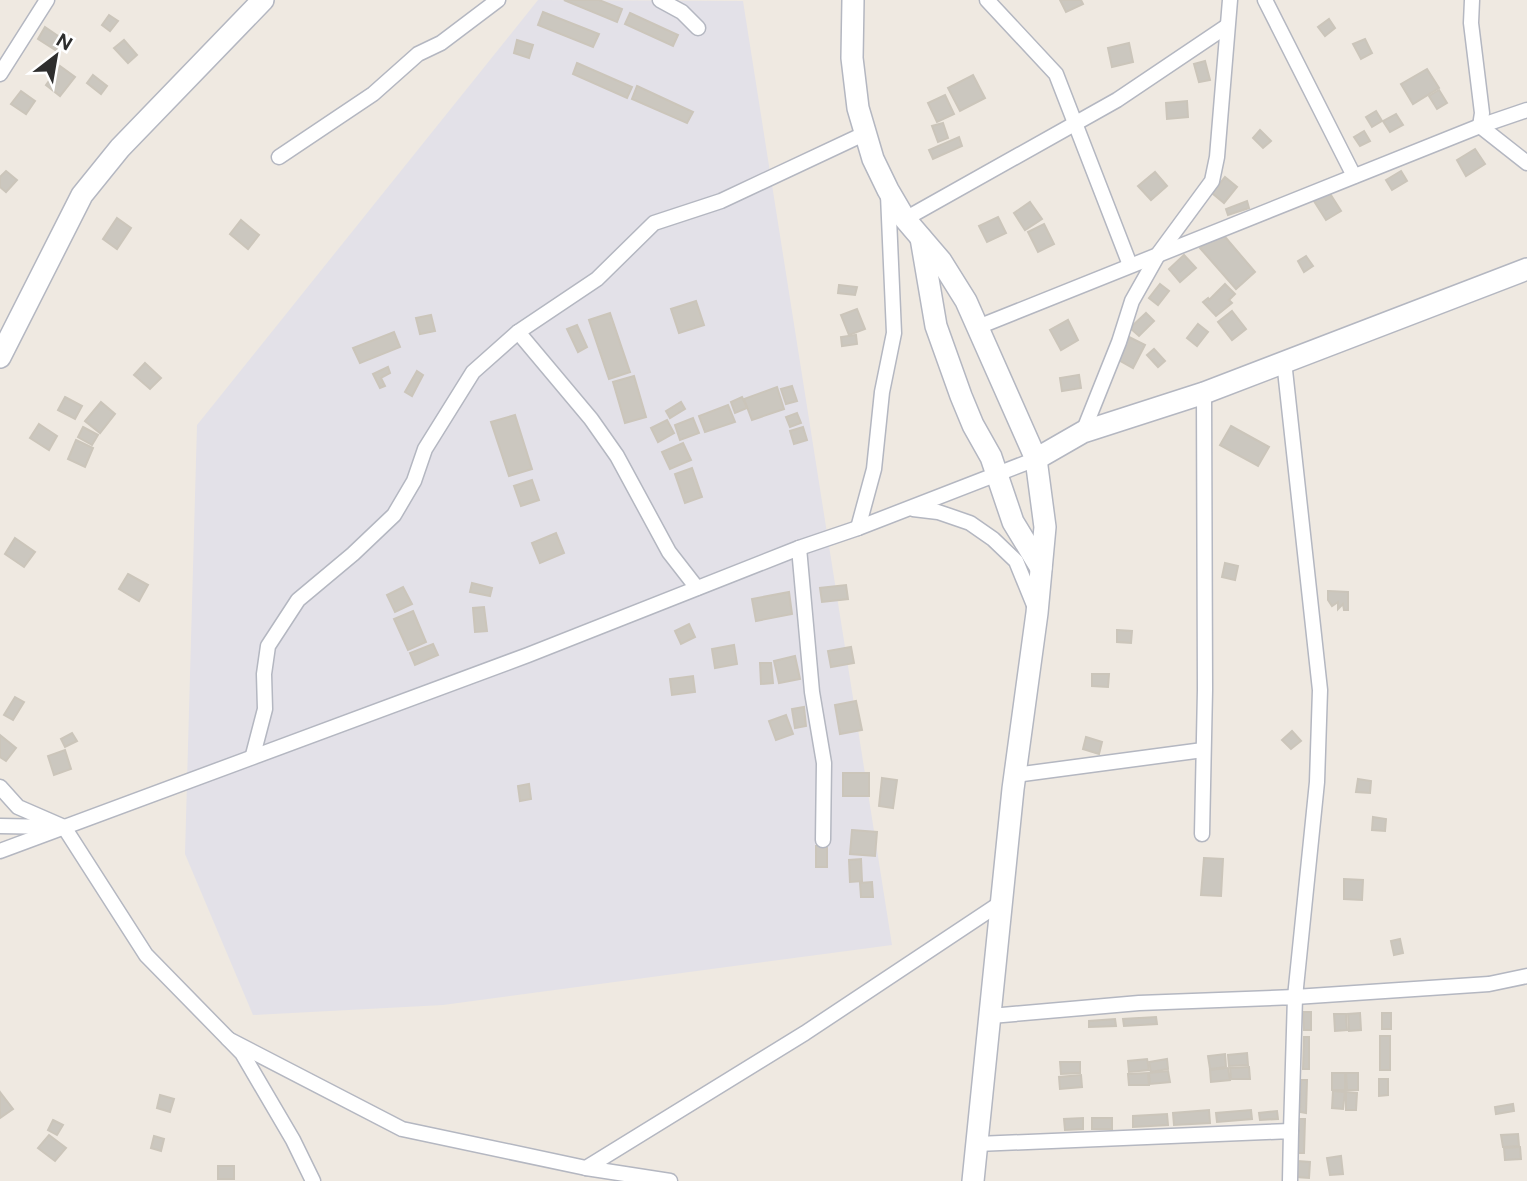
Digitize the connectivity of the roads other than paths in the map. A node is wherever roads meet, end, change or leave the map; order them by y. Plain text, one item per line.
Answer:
1 (47, 0) edge
2 (264, 0) edge
3 (498, 0) edge
4 (660, 0) edge
5 (853, 0) edge
6 (987, 0) edge
7 (1230, 0) edge
8 (1265, 0) edge
9 (1472, 0) edge
10 (1227, 26) junction
11 (698, 28) dead end
12 (0, 74) edge
13 (1527, 110) edge
14 (1075, 124) junction
15 (1480, 126) junction
16 (866, 133) junction
17 (279, 157) dead end
18 (1527, 163) edge
19 (1354, 176) junction
20 (888, 190) junction
21 (905, 219) junction
22 (920, 236) junction
23 (1159, 253) junction
24 (1130, 265) junction
25 (1527, 270) edge
26 (978, 327) junction
27 (518, 332) junction
28 (2, 350) edge
29 (1284, 362) junction
30 (1204, 393) junction
31 (1083, 432) junction
32 (1036, 459) junction
33 (997, 474) junction
34 (908, 509) junction
35 (858, 528) junction
36 (799, 548) junction
37 (1041, 568) junction
38 (697, 588) junction
39 (1037, 614) junction
40 (1203, 750) junction
41 (253, 755) junction
42 (1015, 775) junction
43 (0, 787) edge
44 (0, 826) edge
45 (64, 827) junction
46 (1202, 834) dead end
47 (822, 840) dead end
48 (0, 851) edge
49 (1002, 902) junction
50 (1527, 976) edge
51 (1295, 997) junction
52 (990, 1016) junction
53 (228, 1039) junction
54 (1291, 1130) junction
55 (977, 1144) junction
56 (586, 1168) junction
57 (313, 1181) edge
58 (670, 1181) edge
59 (973, 1181) edge
60 (1290, 1181) edge

1 - 12 street
2 - 28 street
3 - 17 street
4 - 11 street
5 - 16 street
6 - 14 street
7 - 10 street
8 - 19 street
9 - 15 street
10 - 14 street
10 - 23 street
13 - 15 street
14 - 21 street
14 - 24 street
15 - 18 street
15 - 19 street
16 - 20 street
16 - 27 street
19 - 23 street
20 - 21 street
20 - 35 street
21 - 22 street
22 - 26 street
22 - 33 street
23 - 24 street
23 - 31 street
24 - 26 street
25 - 29 street
26 - 32 street
27 - 38 street
27 - 41 street
29 - 30 street
29 - 51 street
30 - 31 street
30 - 40 street
31 - 32 street
32 - 33 street
32 - 37 street
33 - 34 street
33 - 37 street
34 - 35 street
34 - 39 street
35 - 36 street
36 - 38 street
36 - 47 street
37 - 39 street
38 - 41 street
39 - 42 street
40 - 42 street
40 - 46 street
41 - 45 street
42 - 49 street
43 - 45 street
44 - 45 street
45 - 48 street
45 - 53 street
49 - 52 street
49 - 56 street
50 - 51 street
51 - 52 street
51 - 54 street
52 - 55 street
53 - 56 street
53 - 57 street
54 - 55 street
54 - 60 street
55 - 59 street
56 - 58 street

